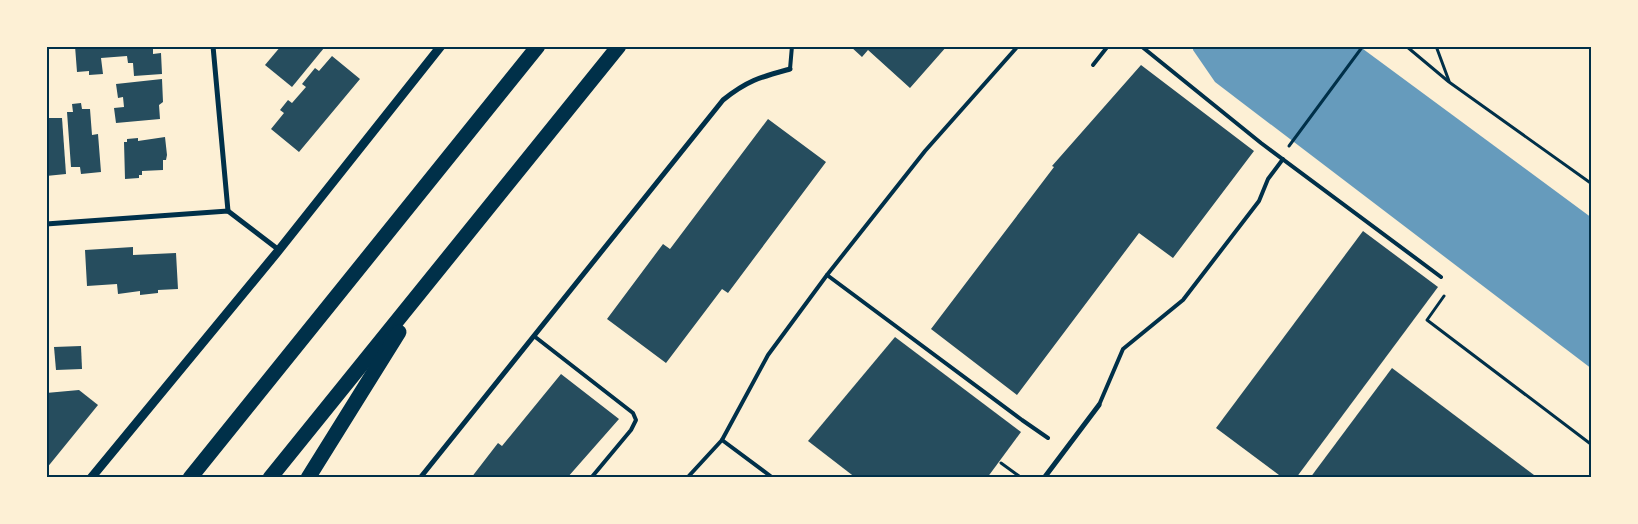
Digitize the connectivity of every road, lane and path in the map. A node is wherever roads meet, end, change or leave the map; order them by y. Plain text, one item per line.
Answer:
1 (213, 46) edge
2 (441, 46) edge
3 (538, 46) edge
4 (619, 46) edge
5 (792, 46) edge
6 (1018, 46) edge
7 (1108, 46) edge
8 (1141, 46) edge
9 (1363, 46) edge
10 (1406, 46) edge
11 (1436, 46) edge
12 (1093, 64) dead end
13 (790, 69) joint
14 (1449, 82) junction
15 (1288, 147) dead end
16 (1283, 159) junction
17 (1592, 184) edge
18 (228, 211) junction
19 (46, 224) edge
20 (278, 250) junction
21 (827, 275) junction
22 (434, 276) junction
23 (1441, 277) dead end
24 (1444, 296) dead end
25 (534, 336) junction
26 (1099, 404) joint
27 (1048, 438) dead end
28 (722, 440) junction
29 (1592, 445) edge
30 (1001, 463) dead end
31 (1019, 476) dead end
32 (90, 478) edge
33 (190, 478) edge
34 (270, 478) edge
35 (308, 478) edge
36 (420, 478) edge
37 (591, 478) edge
38 (686, 478) edge
39 (773, 478) edge
40 (1044, 478) edge

1 - 18 street
2 - 20 street
3 - 33 highway
4 - 22 highway
5 - 13 lane
6 - 21 lane
7 - 12 lane
8 - 16 lane
9 - 15 path
10 - 14 path
11 - 14 path
13 - 25 street
14 - 17 path
16 - 23 lane
16 - 26 lane
18 - 19 street
18 - 20 street
20 - 32 street
21 - 27 lane
21 - 28 lane
22 - 34 highway
22 - 35 highway
24 - 29 path
25 - 36 street
25 - 37 lane
26 - 40 street
28 - 38 lane
28 - 39 lane
30 - 31 path

